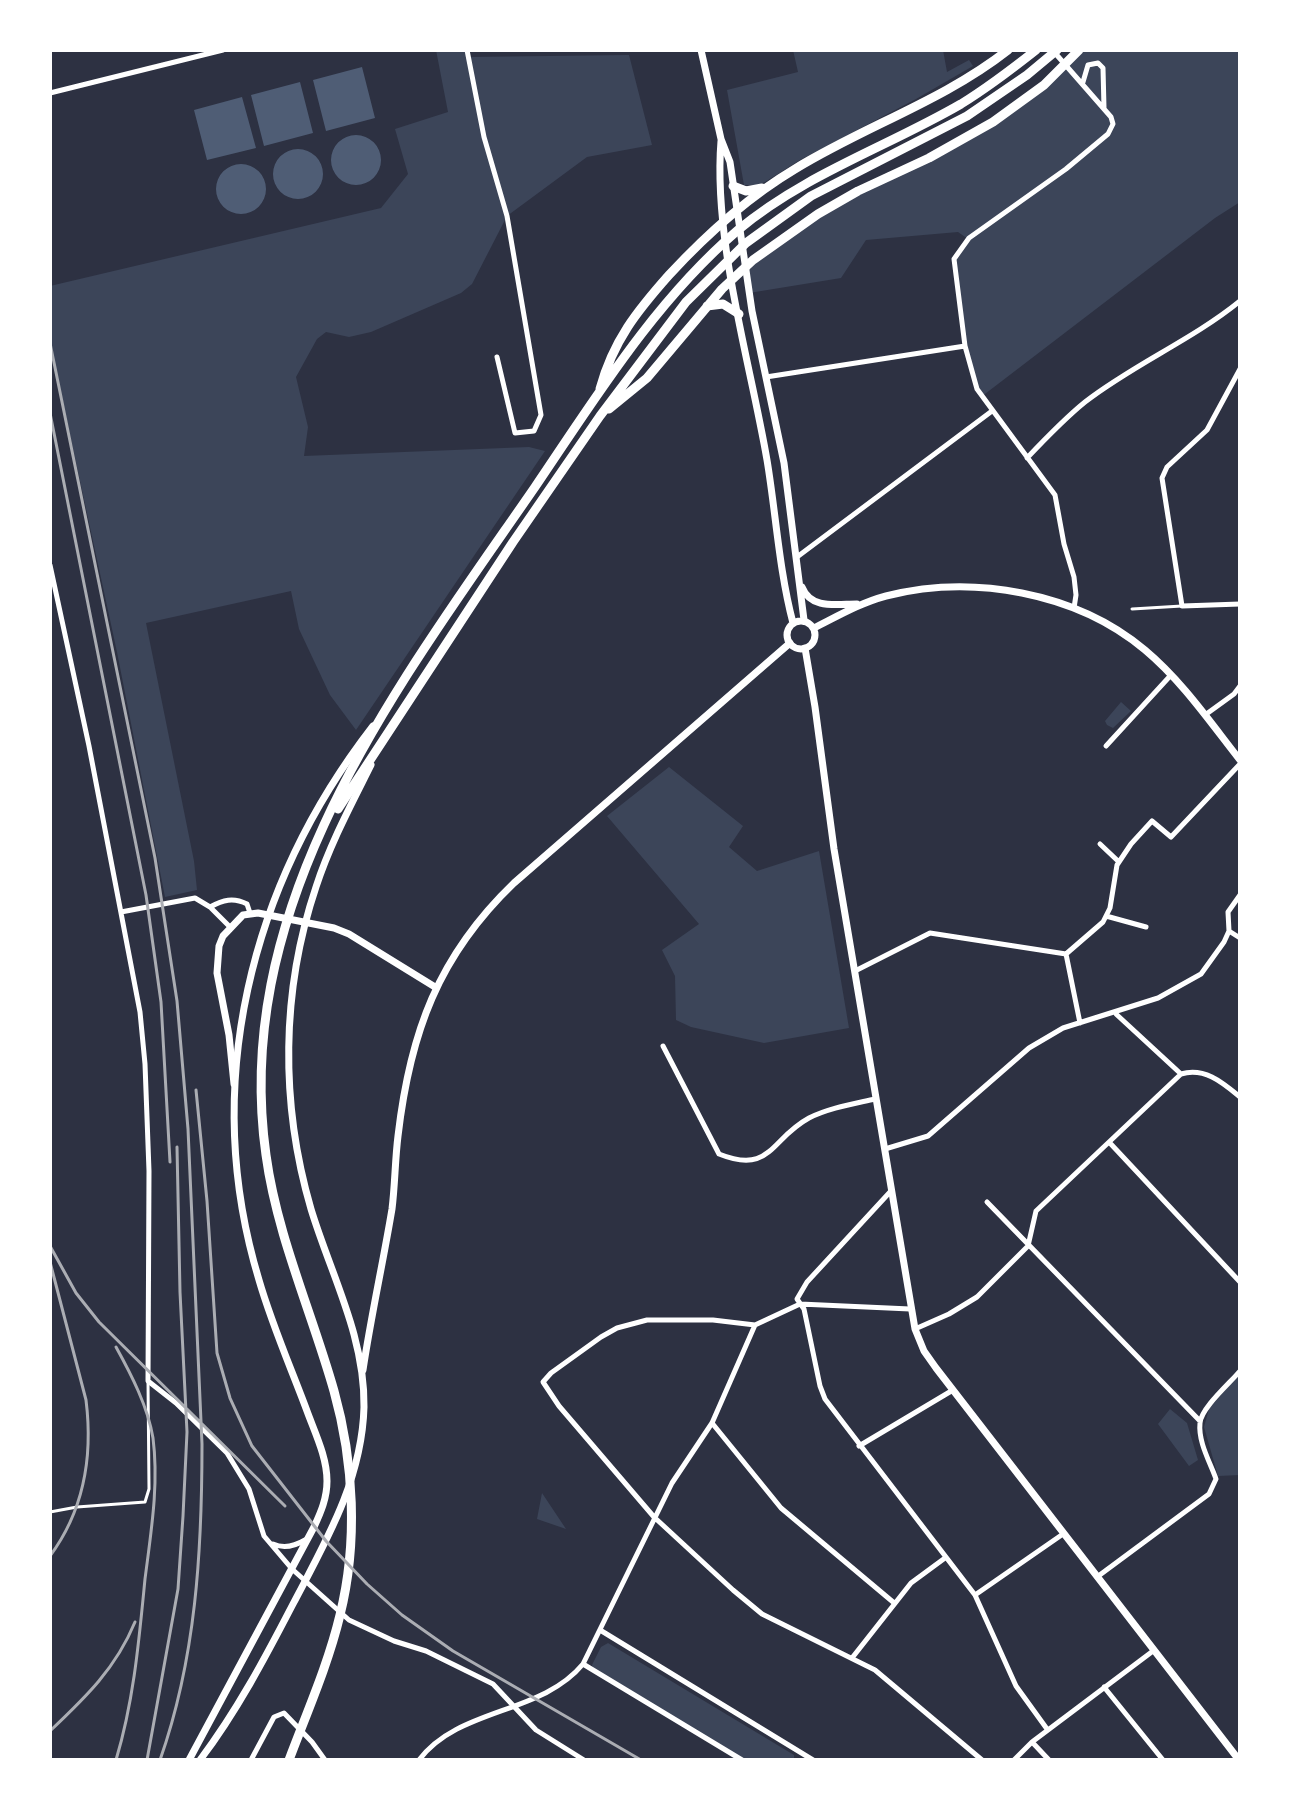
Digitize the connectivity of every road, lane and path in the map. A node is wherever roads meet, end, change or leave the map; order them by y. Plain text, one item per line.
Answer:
1 (223, 50) edge
2 (467, 50) edge
3 (701, 50) edge
4 (1008, 50) edge
5 (1036, 50) edge
6 (1055, 50) edge
7 (1079, 50) edge
8 (1083, 83) junction
9 (50, 93) edge
10 (1104, 108) junction
11 (721, 139) junction
12 (733, 186) junction
13 (766, 188) junction
14 (737, 211) junction
15 (724, 222) junction
16 (745, 267) junction
17 (732, 278) junction
18 (1240, 301) edge
19 (707, 306) junction
20 (739, 314) junction
21 (965, 346) junction
22 (497, 357) dead end
23 (1240, 369) edge
24 (766, 377) junction
25 (599, 394) junction
26 (992, 411) junction
27 (600, 416) junction
28 (1027, 458) junction
29 (797, 557) junction
30 (50, 565) edge
31 (799, 581) junction
32 (863, 603) junction
33 (1240, 604) edge
34 (1182, 606) junction
35 (1074, 608) junction
36 (1132, 609) dead end
37 (804, 620) junction
38 (793, 623) junction
39 (814, 628) junction
40 (790, 643) junction
41 (805, 648) junction
42 (1171, 675) junction
43 (1240, 686) edge
44 (386, 709) junction
45 (1205, 715) junction
46 (1106, 746) dead end
47 (379, 749) junction
48 (1240, 762) edge
49 (317, 843) junction
50 (1100, 844) dead end
51 (1119, 862) junction
52 (1240, 895) edge
53 (210, 907) junction
54 (121, 912) junction
55 (250, 913) junction
56 (1106, 916) junction
57 (230, 927) junction
58 (1146, 927) dead end
59 (1229, 931) junction
60 (1240, 938) edge
61 (1066, 954) junction
62 (855, 971) junction
63 (435, 987) junction
64 (1116, 1014) junction
65 (1080, 1023) junction
66 (663, 1046) dead end
67 (1181, 1074) junction
68 (234, 1085) junction
69 (1240, 1097) edge
70 (875, 1099) junction
71 (1109, 1142) junction
72 (884, 1149) junction
73 (890, 1192) junction
74 (987, 1202) dead end
75 (1028, 1246) junction
76 (1240, 1282) edge
77 (800, 1304) junction
78 (910, 1309) junction
79 (755, 1325) junction
80 (915, 1329) junction
81 (1240, 1371) edge
82 (363, 1373) junction
83 (148, 1381) junction
84 (953, 1390) junction
85 (1200, 1421) junction
86 (712, 1423) junction
87 (859, 1446) junction
88 (50, 1512) edge
89 (654, 1517) junction
90 (1064, 1533) junction
91 (264, 1536) junction
92 (309, 1537) junction
93 (945, 1558) junction
94 (292, 1569) junction
95 (1097, 1577) junction
96 (305, 1581) junction
97 (975, 1595) junction
98 (893, 1602) junction
99 (600, 1630) junction
100 (1153, 1651) junction
101 (852, 1658) junction
102 (583, 1664) junction
103 (1104, 1687) junction
104 (514, 1706) junction
105 (1047, 1729) junction
106 (1032, 1742) junction
107 (802, 1757) edge
108 (189, 1760) edge
109 (200, 1760) edge
110 (251, 1760) edge
111 (289, 1760) edge
112 (325, 1760) edge
113 (419, 1760) edge
114 (584, 1760) edge
115 (742, 1760) edge
116 (813, 1760) edge
117 (982, 1760) edge
118 (1014, 1760) edge
119 (1049, 1760) edge
120 (1163, 1760) edge
121 (1239, 1760) edge

1 - 9 street
2 - 22 street
3 - 11 main road
4 - 13 highway
5 - 25 highway
6 - 8 street
6 - 27 highway
7 - 16 highway
8 - 10 street
8 - 10 street
10 - 21 street
11 - 12 main road
11 - 15 main road
12 - 13 highway
12 - 14 main road
13 - 14 highway
14 - 15 highway
14 - 16 main road
15 - 17 main road
15 - 25 highway
16 - 17 highway
16 - 24 main road
17 - 19 highway
17 - 20 main road
18 - 28 street
19 - 20 highway
19 - 27 highway
20 - 38 main road
21 - 24 street
21 - 26 street
23 - 34 street
24 - 29 main road
25 - 44 highway
26 - 28 street
26 - 29 street
27 - 47 highway
28 - 35 street
29 - 31 main road
30 - 54 street
31 - 32 main road
31 - 37 main road
32 - 35 main road
32 - 39 main road
33 - 34 street
34 - 36 lane
35 - 42 main road
37 - 38 main road
37 - 39 main road
38 - 40 main road
39 - 41 main road
40 - 41 main road
40 - 63 main road
41 - 62 main road
42 - 45 main road
42 - 46 street
43 - 45 street
44 - 49 highway
44 - 68 main road
45 - 48 main road
47 - 49 highway
47 - 82 main road
48 - 51 street
49 - 111 highway
50 - 51 street
51 - 56 street
52 - 59 street
53 - 54 street
53 - 55 street
53 - 57 street
54 - 83 street
55 - 57 main road
55 - 63 main road
56 - 58 street
56 - 61 street
57 - 68 main road
59 - 60 street
59 - 64 street
61 - 62 street
61 - 65 street
62 - 70 main road
63 - 82 main road
64 - 65 street
64 - 67 street
65 - 72 street
66 - 70 street
67 - 69 street
67 - 71 street
68 - 92 main road
70 - 72 main road
71 - 75 street
71 - 76 street
72 - 73 main road
73 - 77 street
73 - 78 main road
74 - 75 street
75 - 80 street
75 - 85 street
77 - 78 street
77 - 79 street
77 - 87 street
78 - 80 main road
79 - 86 street
79 - 89 street
80 - 84 main road
81 - 85 street
82 - 96 main road
83 - 88 lane
83 - 91 street
84 - 87 street
84 - 90 main road
85 - 95 street
86 - 89 street
86 - 98 street
87 - 93 street
89 - 99 street
89 - 101 street
90 - 95 main road
90 - 97 street
91 - 92 street
91 - 94 street
92 - 94 main road
93 - 97 street
93 - 98 street
94 - 96 street
94 - 108 main road
95 - 100 main road
96 - 104 street
96 - 109 main road
97 - 105 street
98 - 101 street
99 - 102 street
99 - 107 street
100 - 103 street
100 - 121 main road
101 - 117 street
102 - 104 street
102 - 115 street
103 - 105 street
103 - 120 street
104 - 113 street
104 - 114 street
105 - 106 street
106 - 118 street
106 - 119 street
107 - 116 street
110 - 112 street

